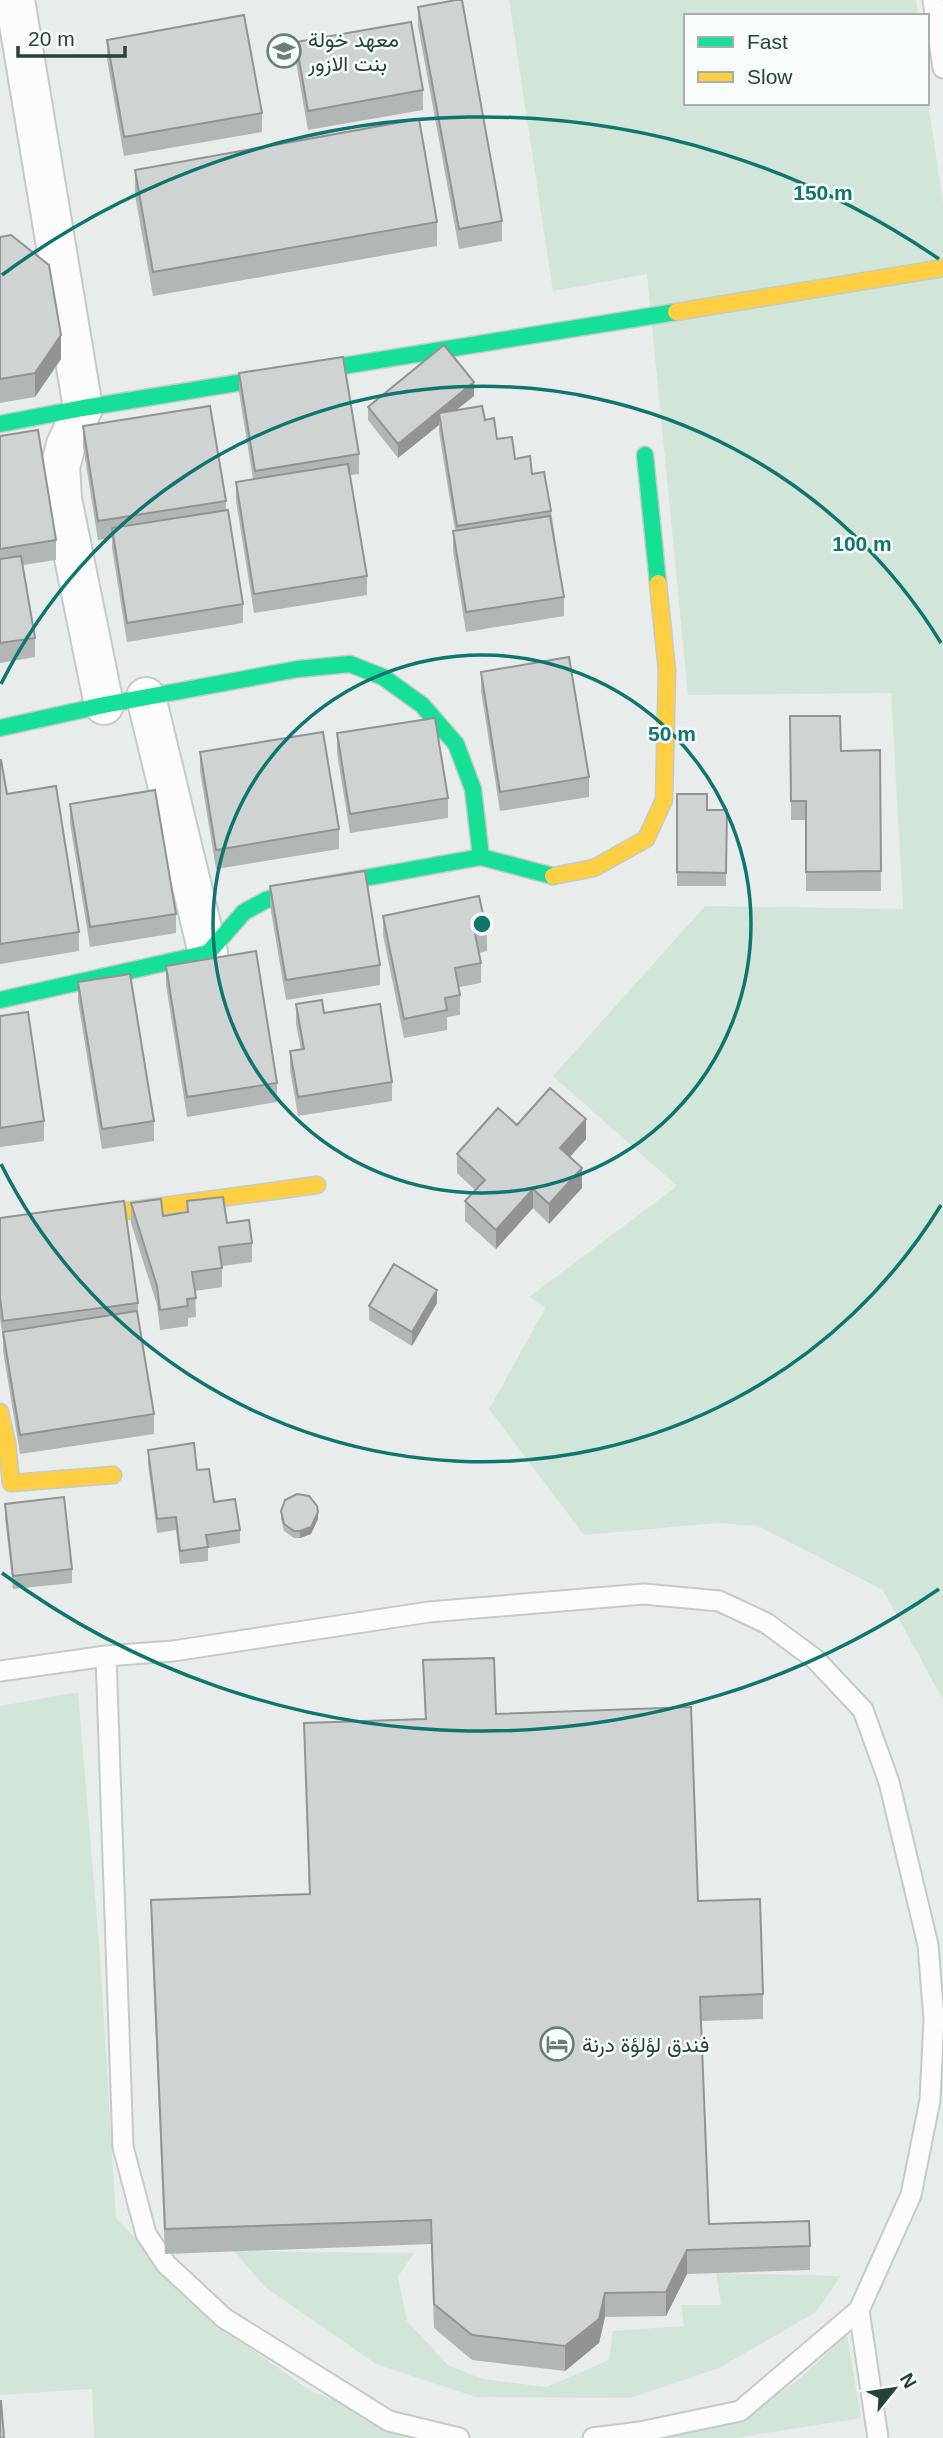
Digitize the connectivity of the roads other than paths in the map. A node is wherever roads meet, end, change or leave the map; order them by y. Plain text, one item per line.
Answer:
1 (15, 0) edge
2 (933, 0) edge
3 (943, 68) edge
4 (943, 268) edge
5 (83, 408) junction
6 (0, 424) edge
7 (645, 455) dead end
8 (146, 697) junction
9 (104, 705) junction
10 (0, 728) edge
11 (481, 857) junction
12 (208, 953) junction
13 (0, 1000) edge
14 (317, 1185) dead end
15 (0, 1228) edge
16 (0, 1412) edge
17 (113, 1475) dead end
18 (106, 1656) junction
19 (0, 1671) edge
20 (935, 1945) edge
21 (939, 2019) edge
22 (859, 2310) junction
23 (458, 2438) edge
24 (593, 2438) edge
25 (878, 2438) edge

1 - 5 street
2 - 3 lane
4 - 5 street
5 - 6 street
5 - 9 street
7 - 11 street
8 - 9 street
8 - 11 street
8 - 12 street
9 - 10 street
11 - 12 street
12 - 13 street
14 - 15 street
16 - 17 street
18 - 19 lane
18 - 20 lane
18 - 23 lane
20 - 21 lane
21 - 22 lane
22 - 24 lane
22 - 25 lane

